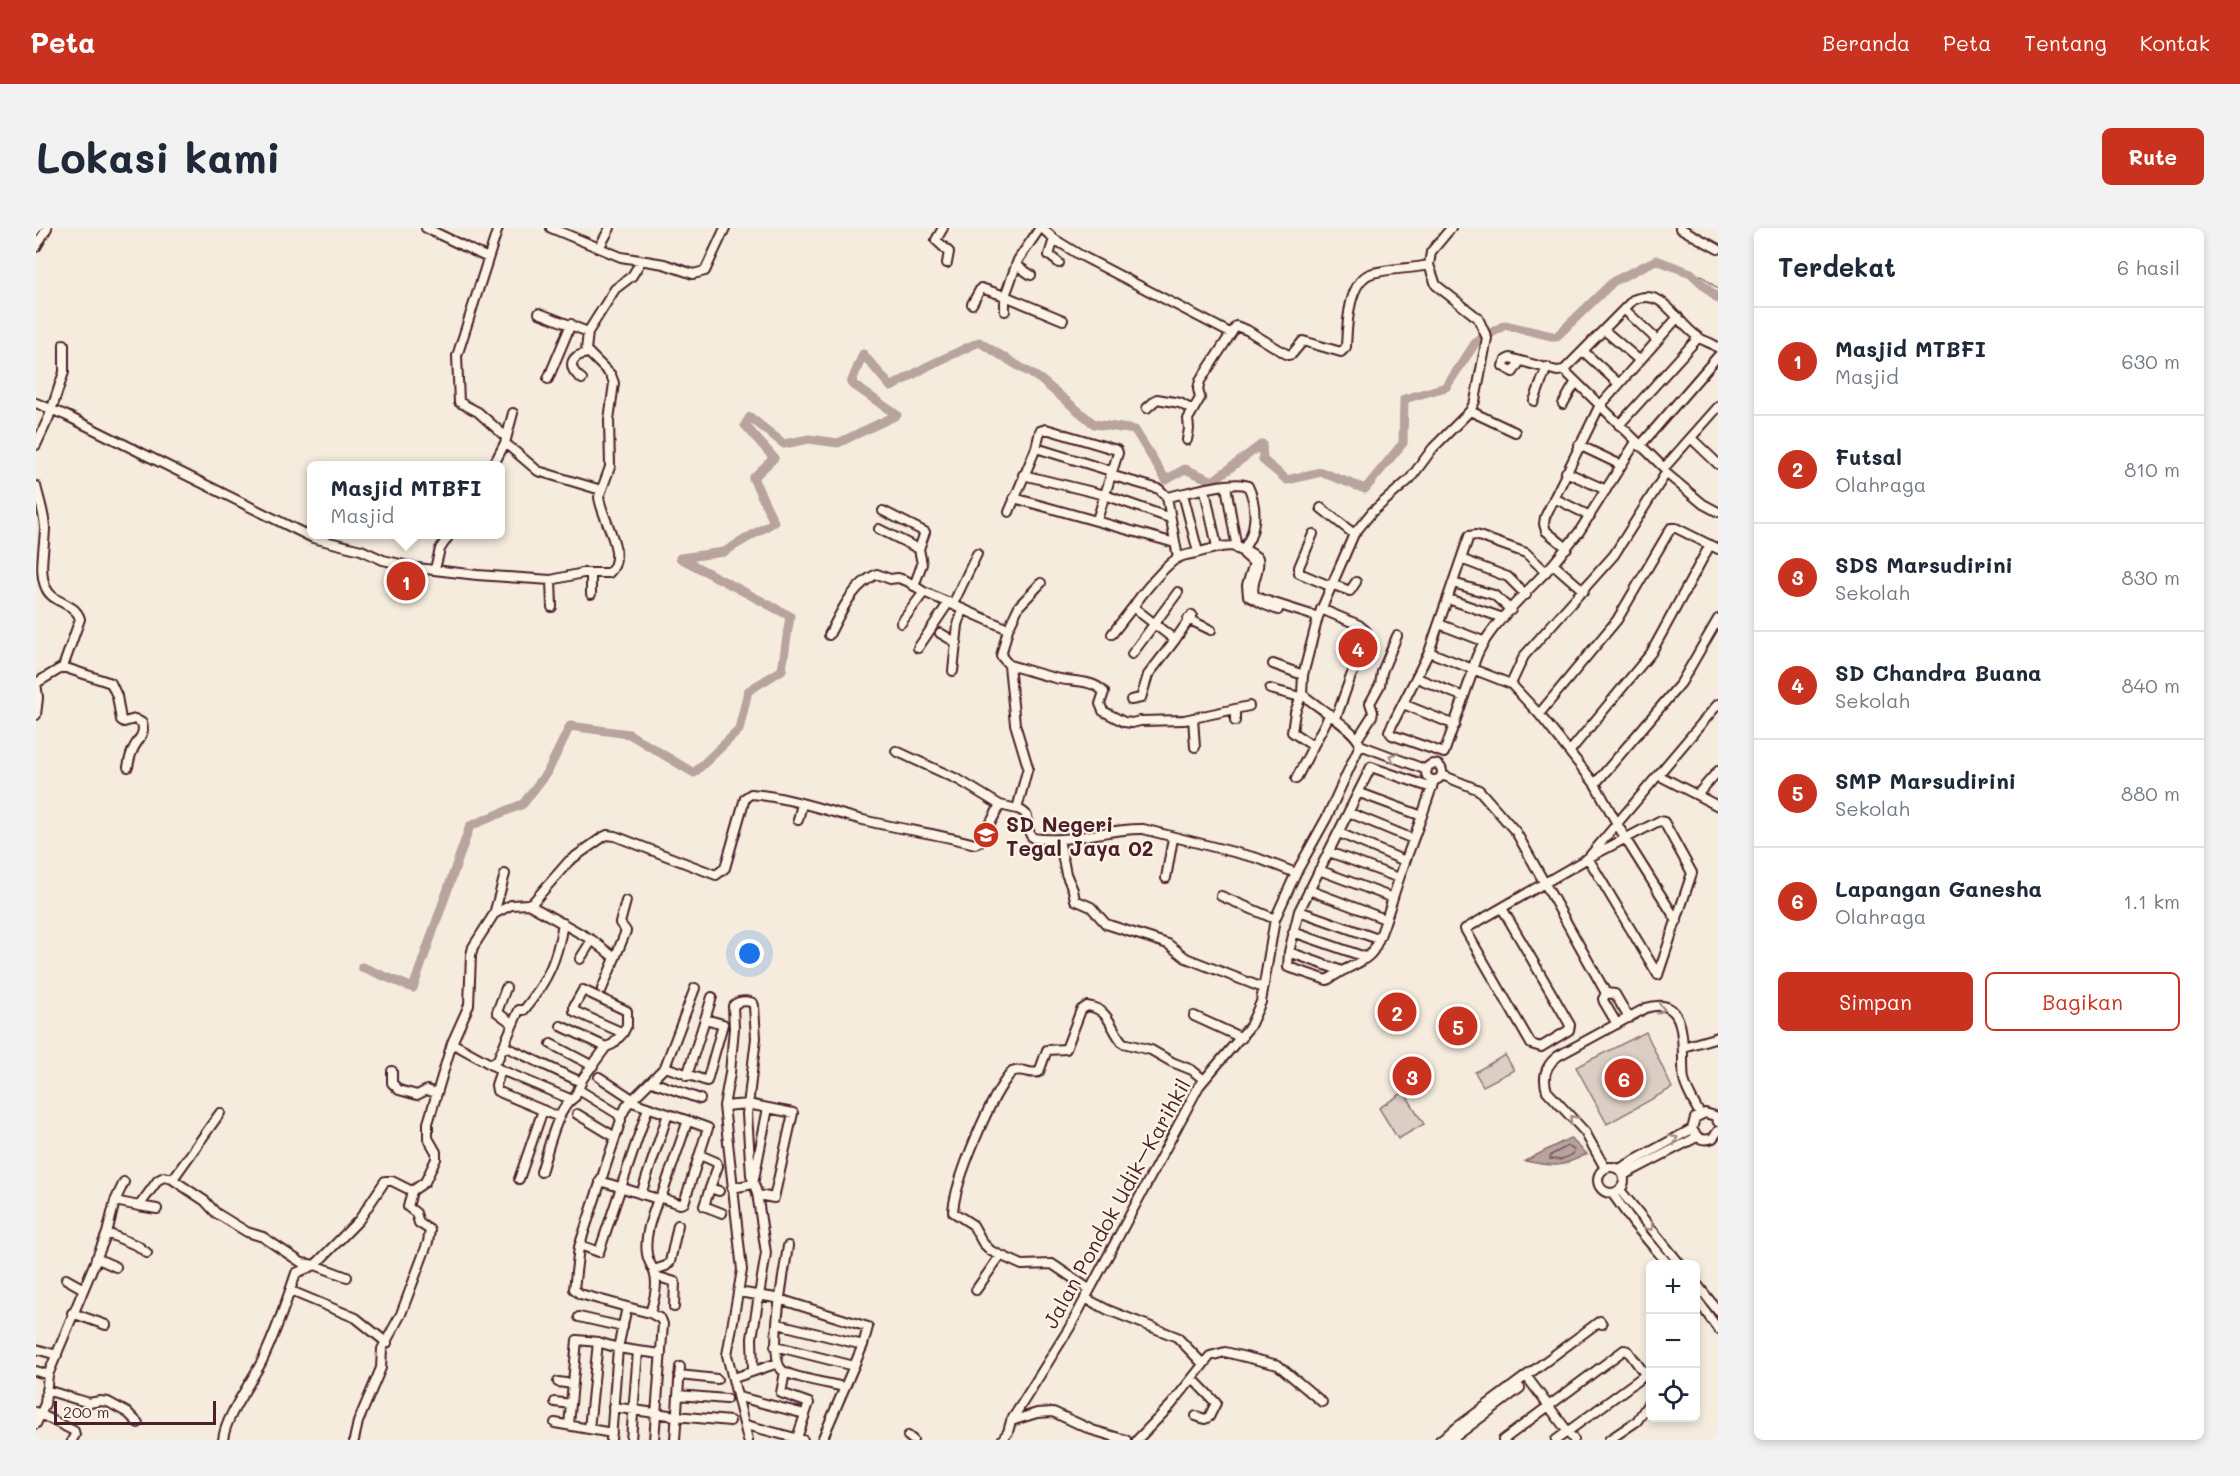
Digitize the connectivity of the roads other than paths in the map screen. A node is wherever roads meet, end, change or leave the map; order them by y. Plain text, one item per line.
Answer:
1 (47, 228) edge
2 (426, 228) edge
3 (498, 228) edge
4 (551, 228) edge
5 (610, 228) edge
6 (725, 228) edge
7 (943, 228) edge
8 (1041, 228) edge
9 (1451, 228) edge
10 (1680, 228) edge
11 (1054, 239) junction
12 (36, 247) edge
13 (599, 248) junction
14 (1718, 249) edge
15 (488, 258) junction
16 (641, 261) junction
17 (1059, 262) dead end
18 (947, 263) dead end
19 (1016, 265) junction
20 (1429, 265) junction
21 (1031, 275) dead end
22 (1005, 296) junction
23 (972, 304) dead end
24 (1624, 309) junction
25 (1005, 311) dead end
26 (539, 313) dead end
27 (1678, 317) junction
28 (1063, 320) dead end
29 (571, 324) junction
30 (1604, 330) junction
31 (588, 332) junction
32 (1230, 333) junction
33 (1698, 338) junction
34 (1657, 340) junction
35 (64, 344) dead end
36 (1718, 348) edge
37 (1583, 351) junction
38 (588, 353) junction
39 (1718, 356) edge
40 (1639, 360) junction
41 (1520, 361) dead end
42 (1547, 368) junction
43 (1564, 370) junction
44 (548, 379) dead end
45 (582, 379) dead end
46 (1575, 383) junction
47 (1618, 383) junction
48 (1534, 401) dead end
49 (36, 403) edge
50 (1563, 404) dead end
51 (1599, 407) junction
52 (1718, 407) edge
53 (1147, 408) dead end
54 (51, 409) junction
55 (1192, 410) junction
56 (1470, 411) junction
57 (513, 413) dead end
58 (1619, 425) junction
59 (1515, 432) dead end
60 (1691, 438) junction
61 (505, 440) junction
62 (1187, 440) dead end
63 (1638, 444) junction
64 (36, 445) edge
65 (1580, 445) junction
66 (1036, 448) junction
67 (496, 461) edge
68 (1718, 464) edge
69 (1621, 465) junction
70 (1665, 471) junction
71 (1566, 472) junction
72 (1111, 473) junction
73 (1023, 475) junction
74 (36, 486) edge
75 (1226, 486) junction
76 (601, 490) junction
77 (1205, 490) junction
78 (1606, 490) junction
79 (1105, 495) junction
80 (1183, 495) junction
81 (1167, 497) junction
82 (1014, 498) junction
83 (1554, 498) junction
84 (1321, 508) dead end
85 (883, 511) dead end
86 (1009, 512) dead end
87 (1718, 512) edge
88 (1590, 516) junction
89 (1170, 518) junction
90 (1097, 520) junction
91 (879, 529) dead end
92 (1313, 534) dead end
93 (1354, 534) junction
94 (307, 535) edge
95 (317, 539) edge
96 (447, 539) edge
97 (1175, 543) junction
98 (1217, 547) junction
99 (1714, 547) edge
100 (1238, 548) junction
101 (1567, 548) junction
102 (919, 549) junction
103 (1198, 552) junction
104 (977, 554) dead end
105 (1178, 558) junction
106 (1461, 559) junction
107 (1553, 564) junction
108 (435, 568) junction
109 (1546, 572) junction
110 (591, 573) junction
111 (551, 580) junction
112 (1356, 582) dead end
113 (1041, 583) dead end
114 (1453, 583) junction
115 (1331, 585) junction
116 (914, 586) junction
117 (1584, 591) junction
118 (924, 592) junction
119 (1178, 592) dead end
120 (591, 594) dead end
121 (1526, 595) junction
122 (1448, 599) junction
123 (951, 604) junction
124 (552, 607) dead end
125 (1133, 607) junction
126 (963, 609) junction
127 (1511, 610) junction
128 (1319, 616) junction
129 (1503, 618) junction
130 (1718, 619) edge
131 (901, 623) dead end
132 (1153, 623) junction
133 (1439, 624) junction
134 (1008, 629) junction
135 (1211, 630) dead end
136 (940, 633) dead end
137 (1112, 634) dead end
138 (829, 635) dead end
139 (1397, 636) dead end
140 (1175, 640) junction
141 (1483, 641) junction
142 (957, 643) junction
143 (918, 648) dead end
144 (1429, 652) junction
145 (1132, 654) dead end
146 (1009, 664) junction
147 (1273, 664) dead end
148 (63, 667) junction
149 (953, 671) dead end
150 (1473, 671) junction
151 (1303, 675) junction
152 (1417, 678) junction
153 (37, 682) edge
154 (1511, 684) junction
155 (1270, 689) dead end
156 (1301, 695) junction
157 (1464, 697) junction
158 (1131, 700) dead end
159 (1402, 704) junction
160 (1718, 704) edge
161 (1249, 706) dead end
162 (1235, 709) junction
163 (1539, 714) junction
164 (36, 716) edge
165 (1333, 716) junction
166 (1193, 718) junction
167 (1235, 721) dead end
168 (1455, 725) junction
169 (1359, 741) junction
170 (1313, 746) junction
171 (1196, 747) dead end
172 (896, 751) dead end
173 (1569, 751) junction
174 (1444, 753) junction
175 (1439, 766) junction
176 (128, 767) dead end
177 (1427, 770) junction
178 (1718, 771) edge
179 (1442, 775) junction
180 (1658, 775) junction
181 (1296, 779) dead end
182 (1433, 784) junction
183 (1595, 784) junction
184 (1360, 793) junction
185 (1697, 795) junction
186 (802, 804) junction
187 (1000, 805) junction
188 (1718, 806) edge
189 (1017, 809) junction
190 (1350, 813) junction
191 (1422, 816) junction
192 (798, 820) dead end
193 (1617, 823) junction
194 (1339, 833) junction
195 (1059, 838) junction
196 (1173, 838) junction
197 (1625, 838) junction
198 (1413, 839) junction
199 (1329, 852) junction
200 (1588, 858) junction
201 (1405, 861) junction
202 (1319, 870) junction
203 (1296, 873) junction
204 (505, 874) dead end
205 (1166, 878) dead end
206 (1399, 878) junction
207 (1545, 883) junction
208 (1309, 890) junction
209 (1221, 896) dead end
210 (1393, 898) junction
211 (626, 901) dead end
212 (528, 904) junction
213 (1502, 908) junction
214 (1299, 911) junction
215 (494, 914) junction
216 (1275, 919) junction
217 (1385, 919) junction
218 (1677, 921) junction
219 (563, 923) junction
220 (1293, 932) junction
221 (592, 939) junction
222 (1378, 939) junction
223 (1289, 952) junction
224 (1365, 957) junction
225 (615, 958) junction
226 (580, 959) dead end
227 (1342, 971) junction
228 (506, 988) dead end
229 (695, 988) dead end
230 (1263, 988) junction
231 (602, 989) dead end
232 (1606, 993) junction
233 (712, 997) dead end
234 (1194, 1016) dead end
235 (1629, 1017) junction
236 (705, 1019) junction
237 (513, 1024) junction
238 (1617, 1024) junction
239 (561, 1026) dead end
240 (623, 1033) junction
241 (1718, 1037) edge
242 (1242, 1038) junction
243 (452, 1043) junction
244 (551, 1044) dead end
245 (504, 1046) junction
246 (606, 1047) junction
247 (1683, 1047) junction
248 (491, 1065) junction
249 (593, 1066) junction
250 (665, 1067) junction
251 (501, 1070) junction
252 (392, 1071) dead end
253 (687, 1076) junction
254 (599, 1077) dead end
255 (1204, 1080) junction
256 (652, 1082) junction
257 (580, 1086) junction
258 (436, 1093) junction
259 (570, 1099) junction
260 (700, 1099) dead end
261 (633, 1101) junction
262 (748, 1104) junction
263 (724, 1106) junction
264 (648, 1108) junction
265 (768, 1108) junction
266 (543, 1110) junction
267 (220, 1113) dead end
268 (577, 1114) dead end
269 (668, 1114) junction
270 (1700, 1114) junction
271 (621, 1116) junction
272 (559, 1117) junction
273 (1717, 1118) edge
274 (686, 1120) junction
275 (1692, 1129) junction
276 (1718, 1131) edge
277 (615, 1137) junction
278 (1697, 1137) junction
279 (700, 1155) junction
280 (1605, 1168) junction
281 (542, 1172) dead end
282 (1622, 1172) junction
283 (172, 1179) junction
284 (519, 1179) dead end
285 (600, 1181) junction
286 (124, 1182) dead end
287 (753, 1184) junction
288 (621, 1188) junction
289 (710, 1188) junction
290 (732, 1188) junction
291 (412, 1191) junction
292 (719, 1191) dead end
293 (1616, 1191) junction
294 (641, 1194) junction
295 (758, 1195) junction
296 (660, 1199) junction
297 (115, 1201) junction
298 (139, 1206) junction
299 (157, 1209) dead end
300 (722, 1213) dead end
301 (678, 1226) dead end
302 (107, 1233) junction
303 (580, 1245) junction
304 (788, 1246) dead end
305 (147, 1254) dead end
306 (1000, 1256) junction
307 (96, 1258) junction
308 (1665, 1260) edge
309 (1676, 1260) edge
310 (315, 1265) junction
311 (116, 1267) dead end
312 (655, 1273) junction
313 (347, 1277) dead end
314 (66, 1279) dead end
315 (82, 1288) junction
316 (1700, 1289) edge
317 (976, 1290) dead end
318 (1089, 1290) junction
319 (291, 1291) junction
320 (738, 1292) junction
321 (759, 1294) junction
322 (1085, 1298) junction
323 (781, 1299) junction
324 (1700, 1305) edge
325 (627, 1307) junction
326 (674, 1307) dead end
327 (1718, 1311) edge
328 (72, 1312) junction
329 (650, 1313) junction
330 (579, 1317) dead end
331 (778, 1324) junction
332 (106, 1325) dead end
333 (623, 1327) junction
334 (1718, 1329) edge
335 (597, 1342) junction
336 (387, 1343) junction
337 (863, 1345) junction
338 (775, 1346) junction
339 (618, 1348) junction
340 (36, 1349) edge
341 (638, 1351) junction
342 (661, 1354) junction
343 (57, 1355) junction
344 (778, 1363) junction
345 (1203, 1364) junction
346 (854, 1366) junction
347 (753, 1370) junction
348 (36, 1371) edge
349 (785, 1372) junction
350 (48, 1375) junction
351 (1646, 1375) edge
352 (717, 1378) dead end
353 (734, 1378) junction
354 (1193, 1379) junction
355 (1528, 1379) junction
356 (1646, 1379) edge
357 (558, 1382) dead end
358 (573, 1384) junction
359 (844, 1387) junction
360 (46, 1389) junction
361 (678, 1395) junction
362 (739, 1397) junction
363 (726, 1399) dead end
364 (555, 1402) dead end
365 (1322, 1402) dead end
366 (571, 1404) junction
367 (1549, 1406) junction
368 (613, 1407) junction
369 (1646, 1407) edge
370 (634, 1410) junction
371 (39, 1413) edge
372 (655, 1413) junction
373 (805, 1414) junction
374 (676, 1416) junction
375 (1196, 1416) dead end
376 (730, 1420) dead end
377 (1011, 1421) junction
378 (138, 1423) dead end
379 (36, 1424) edge
380 (555, 1424) dead end
381 (569, 1425) junction
382 (746, 1425) junction
383 (589, 1430) junction
384 (1567, 1432) junction
385 (612, 1437) edge
386 (800, 1439) edge
387 (72, 1440) edge
388 (223, 1440) edge
389 (354, 1440) edge
390 (631, 1440) edge
391 (654, 1440) edge
392 (675, 1440) edge
393 (748, 1440) edge
394 (822, 1440) edge
395 (1002, 1440) edge
396 (1126, 1440) edge
397 (1137, 1440) edge
398 (1440, 1440) edge
399 (1451, 1440) edge
400 (1503, 1440) edge
401 (1556, 1440) edge
402 (1574, 1440) edge
403 (1609, 1440) edge

1 - 12 street
2 - 15 street
3 - 15 street
4 - 13 street
5 - 13 street
6 - 16 street
7 - 18 street
8 - 11 street
8 - 19 street
9 - 20 street
10 - 14 street
11 - 17 street
11 - 32 street
13 - 16 street
15 - 61 street
16 - 31 street
19 - 21 street
19 - 22 street
20 - 32 street
20 - 56 street
22 - 23 street
22 - 25 street
22 - 28 street
24 - 27 street
24 - 30 street
24 - 34 street
26 - 29 street
27 - 33 street
27 - 34 street
29 - 31 street
29 - 44 street
30 - 37 street
30 - 40 street
31 - 38 street
32 - 55 street
33 - 36 street
33 - 58 street
34 - 40 street
35 - 54 street
37 - 43 street
37 - 47 street
38 - 45 street
38 - 76 street
39 - 63 street
40 - 47 street
41 - 42 street
42 - 43 street
42 - 48 street
43 - 46 street
46 - 50 street
46 - 51 street
47 - 51 street
49 - 54 street
51 - 58 street
51 - 65 street
52 - 60 street
53 - 55 street
54 - 64 street
54 - 94 street
55 - 62 street
56 - 59 street
56 - 93 street
57 - 61 street
58 - 63 street
60 - 68 street
60 - 70 street
61 - 67 street
61 - 76 street
63 - 69 street
63 - 70 street
65 - 69 street
65 - 71 street
66 - 72 street
66 - 72 street
66 - 73 street
69 - 78 street
70 - 87 street
70 - 117 street
71 - 78 street
71 - 83 street
72 - 79 street
72 - 81 street
73 - 79 street
73 - 82 street
74 - 148 street
75 - 77 street
75 - 100 street
75 - 100 street
76 - 110 street
77 - 80 street
77 - 98 street
78 - 88 street
79 - 89 street
79 - 90 street
80 - 81 street
80 - 103 street
81 - 89 street
82 - 86 street
82 - 90 street
83 - 88 street
83 - 101 street
84 - 93 street
85 - 102 street
88 - 101 street
89 - 97 street
90 - 97 street
91 - 102 street
92 - 115 street
93 - 115 street
95 - 108 street
96 - 108 street
97 - 105 street
98 - 100 street
98 - 103 street
99 - 163 street
99 - 173 street
100 - 128 street
101 - 107 street
102 - 116 street
103 - 105 street
104 - 123 street
105 - 125 street
106 - 109 street
106 - 114 street
106 - 121 street
107 - 109 street
107 - 117 street
108 - 111 street
109 - 121 street
110 - 111 street
110 - 120 street
111 - 124 street
112 - 115 street
113 - 134 street
114 - 122 street
114 - 127 street
115 - 128 street
116 - 118 street
116 - 138 street
117 - 154 street
118 - 123 street
118 - 131 street
119 - 132 street
121 - 127 street
122 - 129 street
122 - 133 street
123 - 126 street
123 - 143 street
125 - 132 street
125 - 137 street
126 - 134 street
126 - 142 street
127 - 129 street
128 - 151 street
128 - 165 street
129 - 141 street
130 - 183 street
132 - 140 street
132 - 145 street
133 - 141 street
133 - 144 street
134 - 146 street
135 - 140 street
136 - 142 street
139 - 169 street, Jalan Pondok Udik–Karihkil
140 - 158 street
141 - 150 street
142 - 149 street
144 - 150 street
144 - 152 street
146 - 166 street
146 - 189 street
147 - 151 street
148 - 153 street
148 - 176 street
150 - 154 street
150 - 157 street
151 - 156 street
152 - 157 street
152 - 159 street
153 - 164 street
154 - 163 street
155 - 156 street
156 - 165 street
156 - 170 street
157 - 168 street
159 - 168 street
159 - 174 street
160 - 180 street
161 - 162 street
162 - 166 street
162 - 167 street
163 - 173 street
165 - 169 street
165 - 170 street
166 - 171 street
168 - 174 street
177 -> 169 street
169 - 203 street, Jalan Pondok Udik–Karihkil
170 - 181 street
172 - 187 street
173 - 183 street
174 - 175 street
175 - 177 street
175 - 179 street
177 - 182 street
178 - 185 street
179 - 182 street
179 - 207 street
180 - 185 street
180 - 193 street
182 - 184 street
182 - 191 street
183 - 193 street
184 - 190 street
184 - 191 street
185 - 188 street
186 - 187 street
186 - 192 street
186 - 212 street
187 - 189 street
189 - 195 street
190 - 194 street
190 - 198 street
191 - 198 street
193 - 197 street
193 - 200 street
194 - 199 street
194 - 201 street
195 - 196 street
195 - 230 street
196 - 203 street
196 - 205 street
197 - 200 street
197 - 218 street
197 - 218 street
198 - 201 street
199 - 202 street
199 - 206 street
200 - 207 street
200 - 218 street
201 - 206 street
202 - 208 street
202 - 210 street
203 - 216 street, Jalan Pondok Udik–Karihkil
204 - 215 street
206 - 210 street
207 - 213 street
207 - 232 street
208 - 214 street
208 - 217 street
209 - 216 street
210 - 217 street
211 - 225 street
212 - 215 street
212 - 219 street
213 - 213 street
214 - 220 street
214 - 222 street
215 - 243 street
216 - 230 street, Jalan Pondok Udik–Karihkil
217 - 222 street
219 - 221 street
219 - 237 street
220 - 223 street
220 - 224 street
221 - 225 street
221 - 226 street
222 - 224 street
223 - 227 street
223 - 227 street
224 - 227 street
225 - 231 street
228 - 237 street
229 - 250 street
230 - 242 street, Jalan Pondok Udik–Karihkil
232 - 235 street
232 - 238 street
233 - 236 street
234 - 242 street
235 - 238 street
235 -> 247 street
236 - 253 street
236 - 253 street
237 - 245 street
280 -> 238 street
239 - 246 street
240 - 240 street
240 - 246 street
241 - 247 street
242 - 255 street, Jalan Pondok Udik–Karihkil
243 - 248 street
243 - 258 street
244 - 249 street
245 - 248 street
245 - 257 street
246 - 249 street
247 - 270 street
248 - 251 street
249 - 257 street
250 - 253 street
250 - 256 street
251 - 259 street
251 - 266 street
252 - 258 street
254 - 261 street
255 - 306 street
255 - 318 street, Jalan Pondok Udik–Karihkil
256 - 260 street
256 - 261 street
257 - 259 street
257 - 271 street
258 - 291 street
259 - 272 street
261 - 264 street
261 - 271 street
262 - 263 street
262 - 263 street
262 - 265 street
262 - 287 street
263 - 290 street
264 - 269 street
264 - 288 street
265 - 287 street
265 - 295 street
266 - 272 street
266 - 284 street
267 - 283 street
268 - 277 street
269 - 274 street
269 - 294 street
270 - 273 street
270 - 275 street
271 - 277 street
272 - 281 street
274 - 279 street
274 - 296 street
275 - 278 street
282 -> 275 street
276 - 278 street
277 - 285 street
278 - 282 street
279 - 289 street
279 - 296 street
280 - 282 street
280 - 293 street
282 - 293 street
283 - 298 street
283 - 310 street
285 - 288 street
285 - 303 street
286 - 297 street
287 - 290 street
287 - 295 street
288 - 294 street
288 - 303 street
289 - 292 street
289 - 300 street
290 - 320 street
291 - 310 street
291 - 336 street
293 - 308 street
293 -> 309 street
294 - 296 street
295 - 321 street
296 - 312 street
297 - 298 street
297 - 302 street
298 - 299 street
301 - 312 street
302 - 305 street
302 - 307 street
303 - 325 street
304 - 323 street
306 - 317 street
306 - 318 street
307 - 311 street
307 - 315 street
310 - 313 street
310 - 319 street
312 - 326 street
312 - 329 street
314 - 315 street
315 - 328 street
316 - 327 street
318 - 322 street, Jalan Pondok Udik–Karihkil
319 - 336 street
319 - 388 street
320 - 321 street
320 - 353 street
321 - 323 street
321 - 347 street
322 - 345 street
322 - 377 street, Jalan Pondok Udik–Karihkil
323 - 331 street
323 - 337 street
324 - 334 street
325 - 329 street
325 - 333 street
328 - 332 street
328 - 343 street
329 - 342 street
330 - 333 street
331 - 337 street
331 - 338 street
333 - 339 street
335 - 339 street
335 - 358 street
335 - 383 street
336 - 389 street
337 - 346 street
338 - 344 street
338 - 346 street
339 - 341 street
339 - 368 street
340 - 343 street
341 - 342 street
341 - 370 street
342 - 372 street
343 - 350 street
344 - 347 street
344 - 349 street
345 - 354 street
345 - 365 street
346 - 359 street
347 - 353 street
348 - 350 street
349 - 359 street
349 - 373 street
350 - 360 street
351 - 367 street
352 - 361 street
353 - 362 street
354 - 375 street
354 - 397 street
355 - 355 street
355 - 367 street
355 - 398 street
355 - 399 street
356 - 384 street
357 - 358 street
358 - 366 street
359 - 394 street
360 - 371 street
360 - 378 street
361 - 363 street
361 - 374 street
362 - 373 street
362 - 382 street
364 - 366 street
366 - 381 street
367 - 384 street
367 - 400 street
368 - 370 street
368 - 385 street
369 - 403 street
370 - 372 street
370 - 390 street
371 - 379 street
371 - 387 street
372 - 374 street
372 - 391 street
373 - 386 street
374 - 376 street
374 - 392 street
377 - 395 street, Jalan Pondok Udik–Karihkil
377 - 396 street
380 - 381 street
381 - 383 street
382 - 386 street
382 - 393 street
383 - 385 street
384 - 401 street
384 - 402 street

